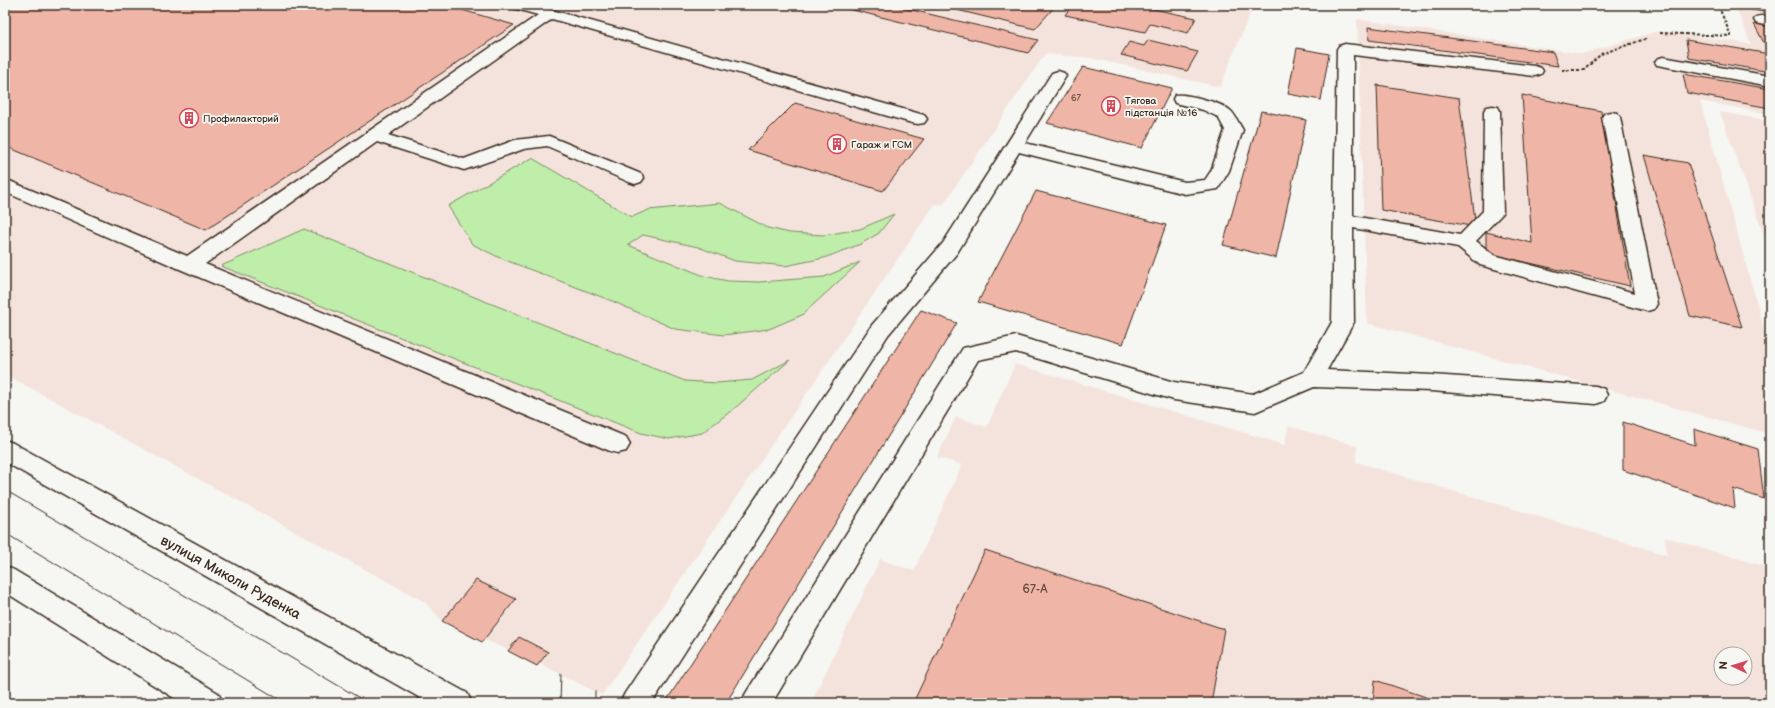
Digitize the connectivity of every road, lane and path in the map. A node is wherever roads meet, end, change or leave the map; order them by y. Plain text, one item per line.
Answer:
1 (518, 5) edge
2 (1718, 5) edge
3 (550, 14) junction
4 (1657, 34) dead end
5 (1650, 37) dead end
6 (1663, 62) dead end
7 (1535, 71) joint
8 (1058, 76) dead end
9 (1770, 81) edge
10 (1181, 99) dead end
11 (1492, 111) dead end
12 (1610, 117) dead end
13 (918, 119) dead end
14 (375, 136) junction
15 (1015, 146) junction
16 (635, 178) dead end
17 (5, 185) edge
18 (1344, 220) junction
19 (1464, 242) junction
20 (189, 265) junction
21 (1312, 378) junction
22 (1596, 395) dead end
23 (618, 444) dead end
24 (5, 450) edge
25 (5, 578) edge
26 (208, 703) edge
27 (457, 703) edge
28 (635, 703) edge
29 (756, 703) edge

1 - 3 street
2 - 4 path
3 - 13 street
3 - 14 street
5 - 7 path
6 - 9 street
7 - 18 street
8 - 15 street
10 - 15 street
11 - 19 street
12 - 19 street
14 - 16 street
14 - 20 street
15 - 28 street
17 - 20 street
18 - 19 street
18 - 21 street
20 - 23 street
21 - 22 street
21 - 29 street
24 - 27 street, вулиця Миколи Руденка
25 - 26 street

